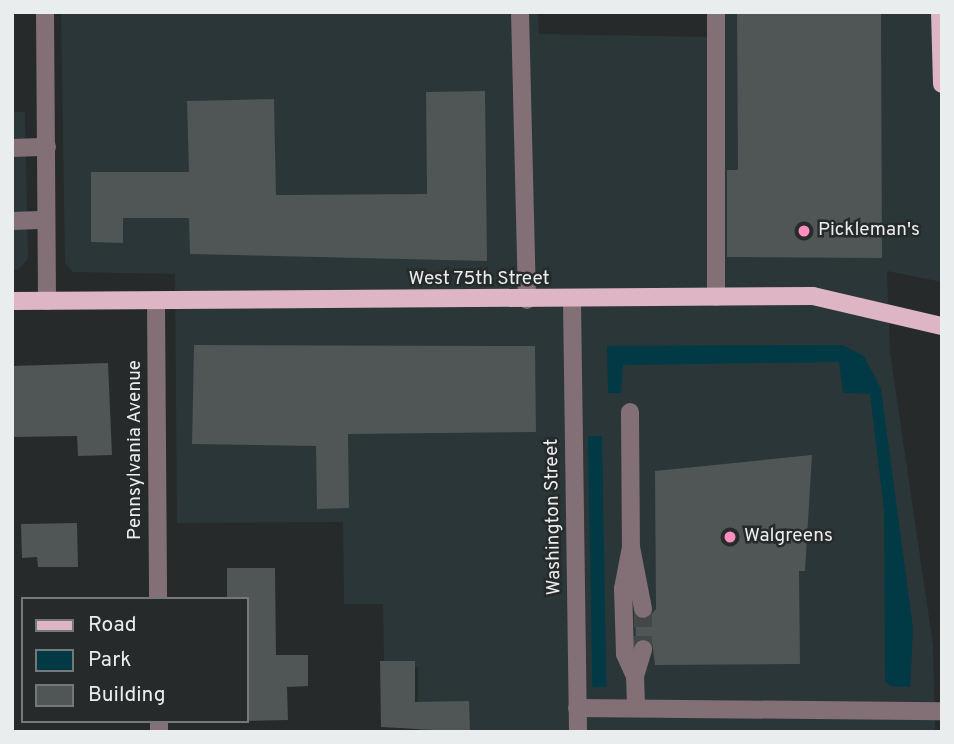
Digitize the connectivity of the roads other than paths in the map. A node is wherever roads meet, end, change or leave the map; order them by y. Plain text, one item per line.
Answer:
1 (45, 12) edge
2 (520, 12) edge
3 (716, 12) edge
4 (940, 12) edge
5 (942, 84) edge
6 (47, 147) junction
7 (12, 148) edge
8 (46, 220) junction
9 (12, 221) edge
10 (716, 297) junction
11 (527, 300) junction
12 (12, 301) edge
13 (47, 301) junction
14 (156, 301) junction
15 (572, 301) junction
16 (942, 327) edge
17 (630, 412) dead end
18 (631, 547) junction
19 (158, 597) edge
20 (643, 609) tunnel mouth
21 (643, 649) tunnel mouth
22 (635, 676) junction
23 (577, 708) junction
24 (636, 708) junction
25 (942, 711) edge
26 (578, 732) edge

1 - 6 street
2 - 11 street
3 - 10 street
4 - 5 main road
6 - 7 street
6 - 8 street
8 - 9 street
8 - 13 street
10 - 15 main road, West 75th Street
10 - 16 main road, West 75th Street
11 - 14 main road, West 75th Street
11 - 15 main road, West 75th Street
12 - 13 main road, West 75th Street
13 - 14 main road, West 75th Street
14 - 19 street, Pennsylvania Avenue
15 - 23 street, Washington Street
17 - 18 street
18 - 20 street
18 - 22 street
21 - 22 street
22 - 24 street
23 - 24 street
23 - 26 street, Washington Street
24 - 25 street

